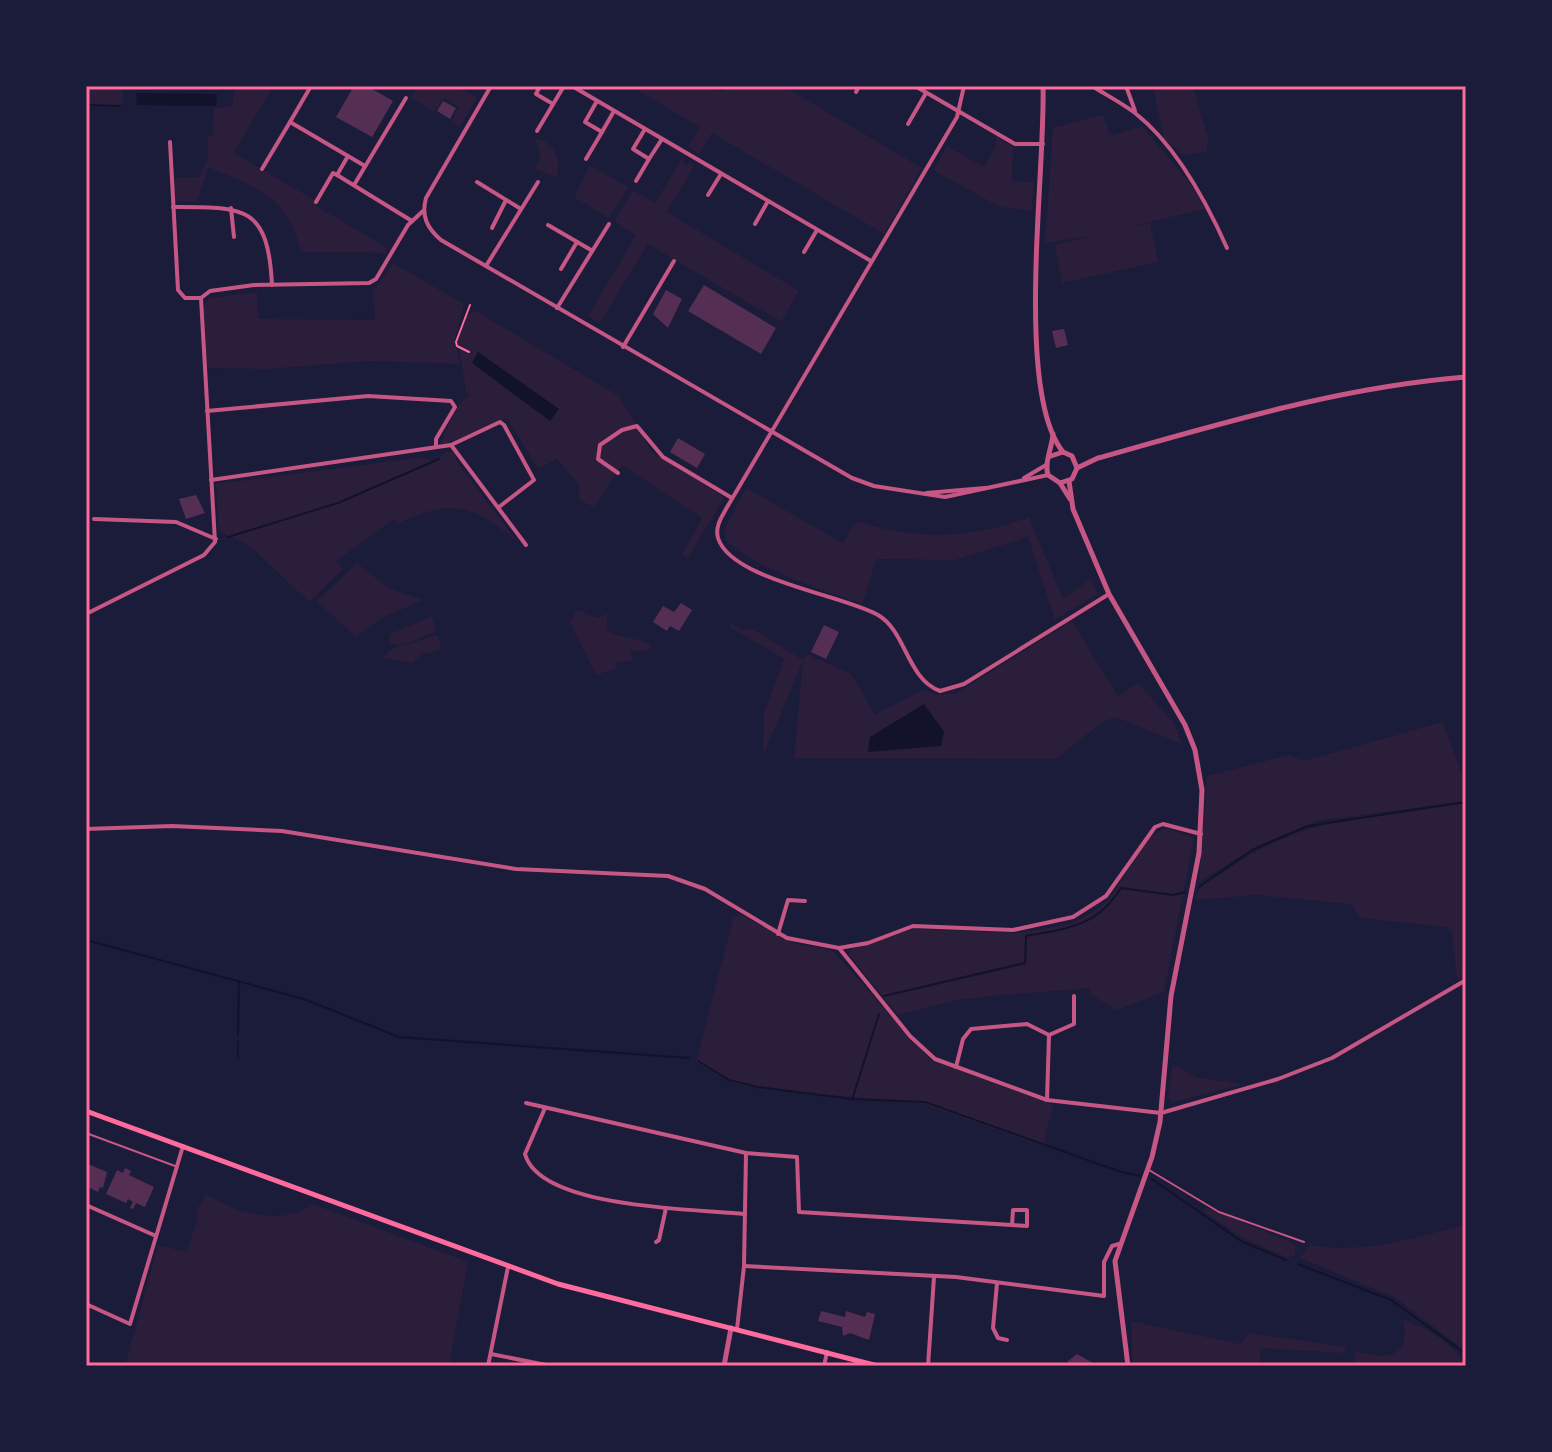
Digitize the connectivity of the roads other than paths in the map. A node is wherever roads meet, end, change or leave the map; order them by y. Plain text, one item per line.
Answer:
1 (311, 86) edge
2 (491, 86) edge
3 (540, 86) edge
4 (564, 86) edge
5 (572, 86) edge
6 (859, 86) edge
7 (915, 86) edge
8 (964, 86) edge
9 (1043, 86) edge
10 (1092, 86) edge
11 (1126, 86) edge
12 (856, 92) dead end
13 (926, 93) junction
14 (406, 98) dead end
15 (597, 101) junction
16 (553, 104) junction
17 (614, 111) junction
18 (959, 112) junction
19 (1136, 113) junction
20 (290, 122) junction
21 (908, 124) dead end
22 (645, 129) junction
23 (537, 131) dead end
24 (602, 132) junction
25 (662, 139) junction
26 (170, 142) dead end
27 (1043, 144) junction
28 (348, 156) junction
29 (586, 159) dead end
30 (649, 159) junction
31 (365, 166) junction
32 (262, 169) dead end
33 (721, 174) junction
34 (337, 175) junction
35 (636, 181) dead end
36 (477, 182) dead end
37 (538, 182) dead end
38 (354, 185) junction
39 (708, 195) dead end
40 (506, 200) junction
41 (768, 201) junction
42 (316, 202) dead end
43 (173, 207) junction
44 (231, 208) junction
45 (521, 209) junction
46 (423, 211) junction
47 (412, 221) junction
48 (426, 221) junction
49 (609, 224) dead end
50 (755, 224) dead end
51 (548, 225) dead end
52 (492, 228) dead end
53 (817, 230) junction
54 (234, 237) dead end
55 (577, 242) junction
56 (1227, 248) dead end
57 (591, 250) junction
58 (804, 252) dead end
59 (674, 261) dead end
60 (871, 261) junction
61 (486, 266) junction
62 (561, 269) dead end
63 (273, 285) junction
64 (201, 298) junction
65 (557, 308) junction
66 (623, 347) junction
67 (1466, 377) edge
68 (206, 411) junction
69 (1053, 433) junction
70 (771, 434) junction
71 (451, 445) junction
72 (436, 446) junction
73 (1063, 452) junction
74 (1051, 456) junction
75 (1098, 458) junction
76 (1075, 460) junction
77 (1046, 465) junction
78 (1077, 468) junction
79 (618, 473) dead end
80 (1048, 475) junction
81 (1022, 479) junction
82 (211, 480) junction
83 (1069, 481) junction
84 (1060, 483) junction
85 (732, 498) junction
86 (1071, 502) junction
87 (499, 507) junction
88 (94, 519) dead end
89 (216, 539) junction
90 (526, 545) dead end
91 (1109, 594) junction
92 (86, 614) edge
93 (86, 829) edge
94 (1201, 834) junction
95 (805, 901) dead end
96 (778, 934) junction
97 (839, 948) junction
98 (1466, 980) edge
99 (1074, 996) dead end
100 (1049, 1035) junction
101 (956, 1067) junction
102 (1047, 1100) junction
103 (526, 1103) dead end
104 (545, 1108) junction
105 (86, 1111) edge
106 (1161, 1113) junction
107 (86, 1133) edge
108 (183, 1146) junction
109 (746, 1153) junction
110 (176, 1167) junction
111 (1148, 1169) junction
112 (86, 1205) edge
113 (666, 1208) junction
114 (744, 1214) junction
115 (1012, 1225) junction
116 (156, 1236) junction
117 (656, 1242) dead end
118 (1304, 1242) dead end
119 (1119, 1244) junction
120 (744, 1266) junction
121 (508, 1267) junction
122 (934, 1277) junction
123 (997, 1283) junction
124 (86, 1304) edge
125 (734, 1328) junction
126 (1007, 1340) dead end
127 (827, 1352) junction
128 (490, 1354) junction
129 (488, 1366) edge
130 (551, 1366) edge
131 (724, 1366) edge
132 (824, 1366) edge
133 (878, 1366) edge
134 (928, 1366) edge
135 (1128, 1366) edge

1 - 20 street
2 - 46 street
3 - 16 street
4 - 16 street
5 - 15 street
6 - 12 street
7 - 13 street
8 - 18 street
9 - 27 street
10 - 19 street
11 - 19 street
13 - 18 street
13 - 21 street
14 - 31 street
15 - 17 street
15 - 24 street
16 - 23 street
17 - 22 street
17 - 24 street
18 - 27 street
18 - 60 street
19 - 56 street
20 - 28 street
20 - 32 street
22 - 25 street
22 - 30 street
24 - 29 street
25 - 30 street
25 - 33 street
26 - 43 street
27 - 69 street
28 - 31 street
28 - 34 street
30 - 35 street
31 - 38 street
33 - 39 street
33 - 41 street
34 - 38 street
34 - 42 street
36 - 40 street
37 - 45 street
38 - 47 street
40 - 45 street
40 - 52 street
41 - 50 street
41 - 53 street
43 - 44 street
43 - 64 street
44 - 54 street
44 - 63 street
45 - 61 street
46 - 47 street
46 - 48 street
47 - 48 street
47 - 63 street
48 - 61 street
49 - 57 street
51 - 55 street
53 - 58 street
53 - 60 street
55 - 57 street
55 - 62 street
57 - 65 street
59 - 66 street
60 - 70 street
61 - 65 street
63 - 64 street
64 - 68 street
65 - 66 street
66 - 70 street
67 - 75 street
68 - 72 street
68 - 82 street
69 - 73 street
69 - 74 street
70 - 81 street
70 - 85 street
71 - 72 street
71 - 87 street
71 - 87 street
72 - 82 street
73 - 74 street
73 - 76 street
74 - 77 street
75 - 76 street
75 - 78 street
76 - 78 street
77 - 80 street
77 - 81 street
78 - 83 street
79 - 85 street
80 - 81 street
80 - 84 street
82 - 89 street
83 - 84 street
83 - 86 street
84 - 86 street
85 - 91 street
86 - 91 street
87 - 90 street
88 - 89 street
89 - 92 street
91 - 94 street
93 - 96 street
94 - 97 street
94 - 106 street
95 - 96 street
96 - 97 street
97 - 101 street
98 - 106 street
99 - 100 street
100 - 101 street
100 - 102 street
101 - 102 street
102 - 106 street
103 - 104 street
104 - 109 street
104 - 113 street
105 - 108 main road
106 - 111 street
107 - 110 lane
108 - 110 street
108 - 121 main road
109 - 114 street
109 - 115 street
110 - 116 street
111 - 118 lane
111 - 119 street
112 - 116 street
113 - 114 street
113 - 117 street
114 - 120 street
115 - 115 street
116 - 124 street
119 - 123 street
119 - 135 street
120 - 122 street
120 - 125 street
121 - 125 main road
121 - 128 street
122 - 123 street
122 - 134 street
123 - 126 street
125 - 127 main road
125 - 131 street
127 - 132 street
127 - 133 main road
128 - 129 street
128 - 130 street

